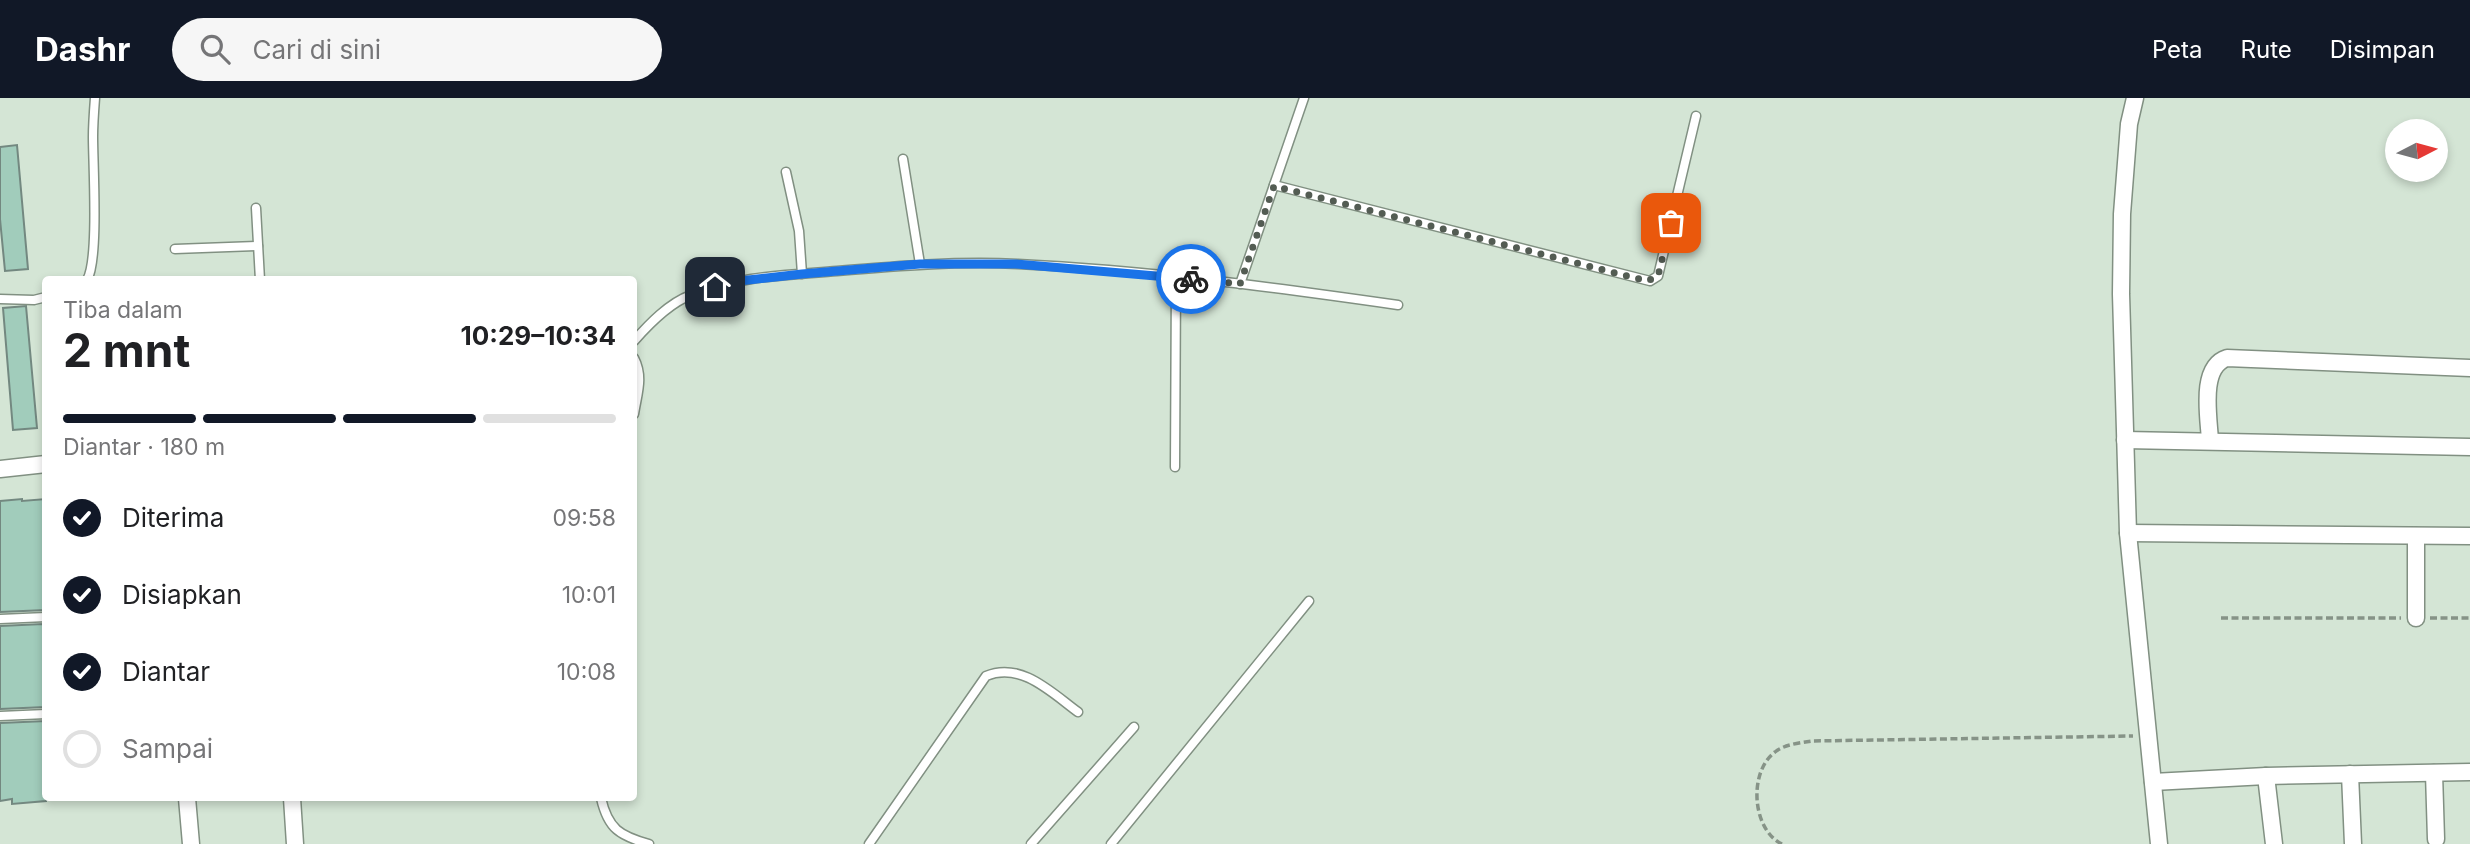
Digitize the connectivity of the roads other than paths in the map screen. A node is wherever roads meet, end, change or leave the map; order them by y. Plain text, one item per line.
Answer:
1 (95, 98) edge
2 (1304, 98) edge
3 (2135, 98) edge
4 (1696, 116) dead end
5 (903, 159) dead end
6 (786, 172) dead end
7 (1274, 186) junction
8 (256, 208) dead end
9 (258, 246) junction
10 (175, 248) dead end
11 (920, 264) junction
12 (802, 274) junction
13 (89, 276) edge
14 (260, 276) edge
15 (1176, 277) junction
16 (1240, 284) junction
17 (42, 298) edge
18 (0, 299) edge
19 (1398, 305) dead end
20 (637, 338) edge
21 (637, 364) edge
22 (2470, 368) edge
23 (637, 398) edge
24 (2125, 439) junction
25 (2210, 442) junction
26 (2470, 446) edge
27 (42, 464) edge
28 (1175, 467) dead end
29 (0, 469) edge
30 (2127, 533) junction
31 (2416, 536) junction
32 (2470, 536) edge
33 (1309, 601) dead end
34 (42, 617) edge
35 (2416, 618) road end
36 (0, 619) edge
37 (1078, 712) dead end
38 (42, 714) edge
39 (0, 716) edge
40 (1134, 727) dead end
41 (2470, 772) edge
42 (2350, 774) junction
43 (2434, 774) junction
44 (2266, 776) junction
45 (2153, 782) junction
46 (187, 801) edge
47 (292, 801) edge
48 (602, 801) edge
49 (2436, 839) dead end
50 (191, 844) edge
51 (295, 844) edge
52 (649, 844) edge
53 (869, 844) edge
54 (1031, 844) edge
55 (1111, 844) edge
56 (2159, 844) edge
57 (2273, 844) edge
58 (2353, 844) edge

1 - 13 lane
2 - 7 lane
3 - 24 street
4 - 7 lane
5 - 11 lane
6 - 12 lane
7 - 16 lane
8 - 9 lane
9 - 10 lane
9 - 14 lane
11 - 12 lane
11 - 15 lane
12 - 20 lane
15 - 16 lane
15 - 28 lane
16 - 19 lane
17 - 18 lane
21 - 23 lane
22 - 25 street
24 - 25 street
24 - 30 street
25 - 26 street
27 - 29 street
30 - 31 street
30 - 45 street
31 - 32 street
31 - 35 street
33 - 55 lane
34 - 36 lane
37 - 53 lane
38 - 39 lane
40 - 54 lane
41 - 43 street
42 - 43 street
42 - 44 street
42 - 58 street
43 - 49 street
44 - 45 street
44 - 57 street
45 - 56 street
46 - 50 street
47 - 51 street
48 - 52 lane

